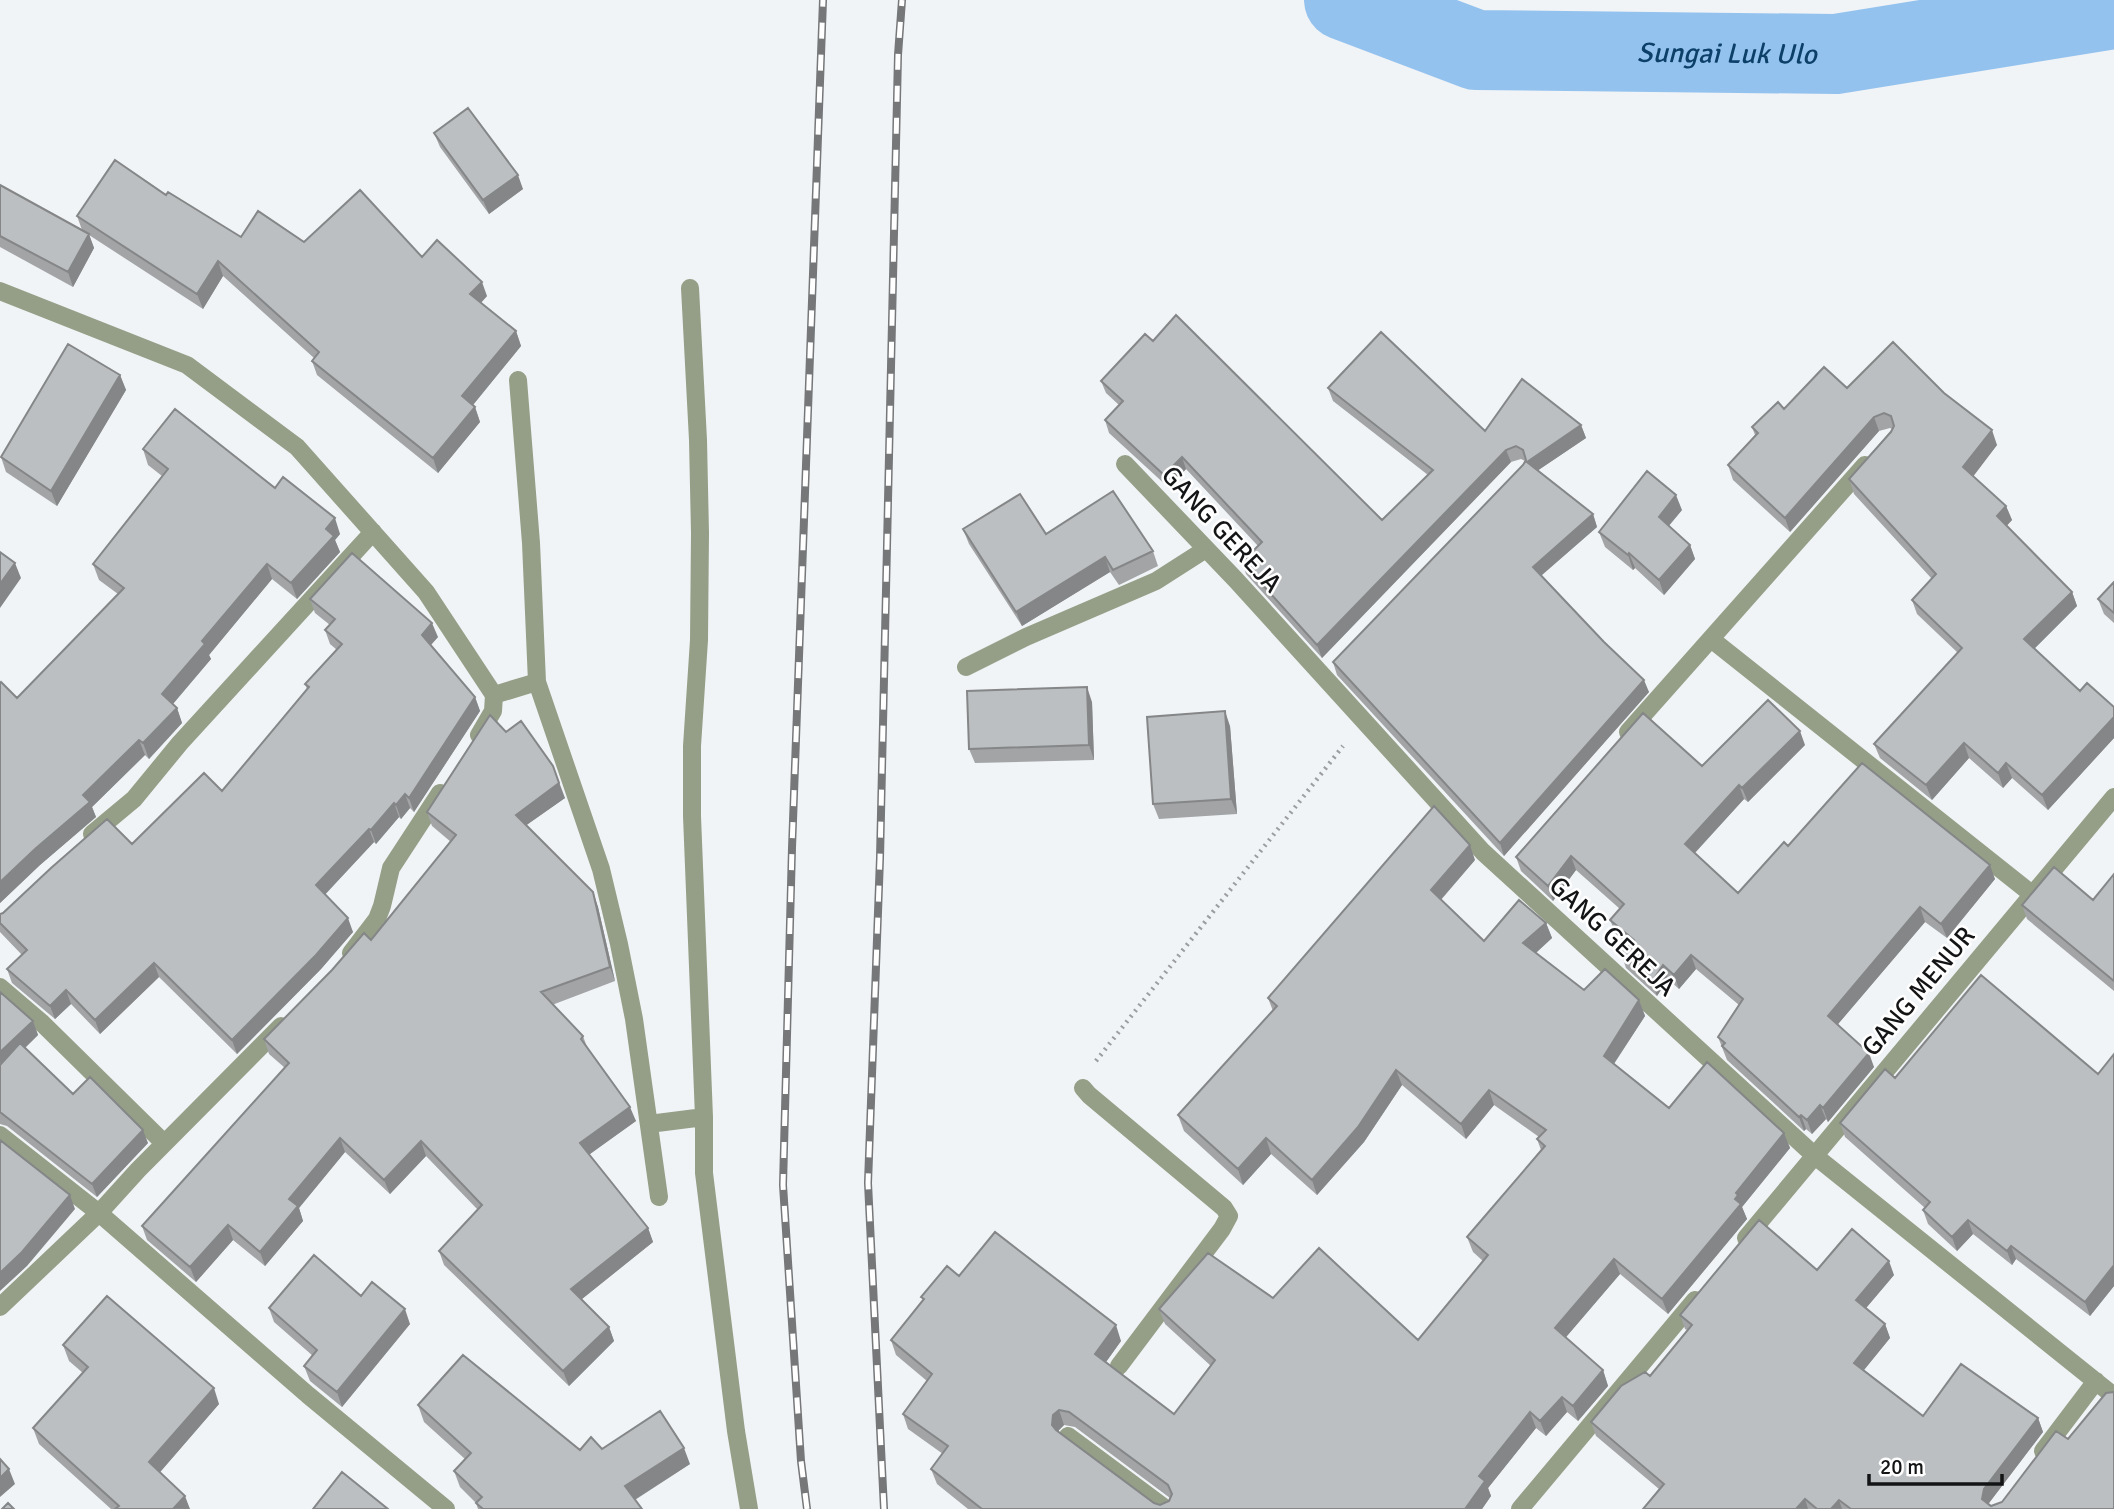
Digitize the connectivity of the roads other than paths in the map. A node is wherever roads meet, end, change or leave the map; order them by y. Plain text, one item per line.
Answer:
1 (690, 288) dead end
2 (0, 291) edge
3 (518, 380) dead end
4 (1880, 449) edge
5 (1125, 464) dead end
6 (373, 532) junction
7 (1206, 549) junction
8 (1711, 639) junction
9 (966, 667) dead end
10 (537, 681) junction
11 (494, 695) junction
12 (471, 747) edge
13 (1612, 750) edge
14 (449, 780) edge
15 (2114, 797) edge
16 (78, 846) edge
17 (2032, 895) junction
18 (337, 969) edge
19 (0, 987) edge
20 (290, 1016) edge
21 (1083, 1088) road end
22 (704, 1117) junction
23 (649, 1124) junction
24 (0, 1135) edge
25 (164, 1143) junction
26 (1815, 1156) junction
27 (659, 1197) dead end
28 (99, 1213) junction
29 (1734, 1252) edge
30 (1708, 1284) edge
31 (0, 1307) edge
32 (1119, 1366) dead end
33 (2096, 1381) junction
34 (2114, 1396) edge
35 (1068, 1436) edge
36 (2031, 1466) edge
37 (446, 1509) edge
38 (749, 1509) edge
39 (1166, 1509) edge
40 (1520, 1509) edge

1 - 22 street
2 - 6 street
3 - 10 street
4 - 8 street
5 - 7 street, GANG GEREJA
6 - 11 street
6 - 16 street
7 - 9 street
7 - 26 street, GANG GEREJA
8 - 13 street
8 - 17 street
10 - 11 street
10 - 23 street
11 - 12 street
14 - 18 street
15 - 17 street, GANG MENUR
17 - 26 street, GANG MENUR
19 - 25 street
20 - 25 street
21 - 32 street
22 - 23 street
22 - 38 street
23 - 27 street
24 - 28 street
25 - 28 street
26 - 29 street, GANG MENUR
26 - 33 street, GANG GEREJA
28 - 31 street
28 - 37 street
30 - 40 street
33 - 34 street, GANG GEREJA
33 - 36 street
35 - 39 street

